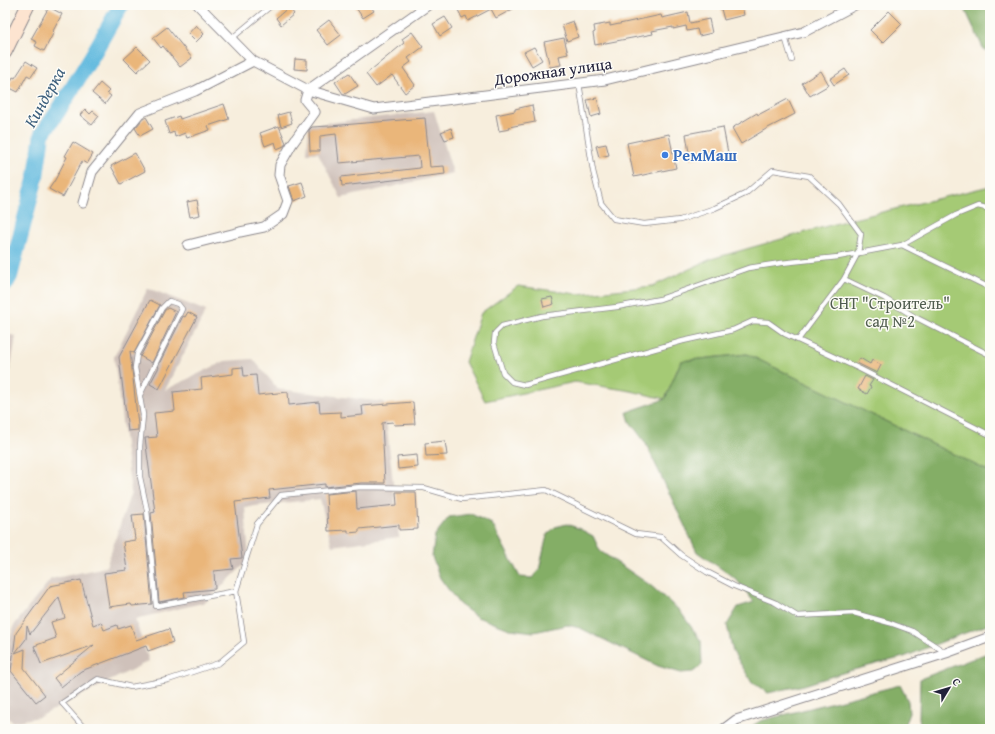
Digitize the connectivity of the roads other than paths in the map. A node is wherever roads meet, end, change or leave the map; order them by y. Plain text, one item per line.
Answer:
1 (28, 5) edge
2 (198, 5) edge
3 (272, 5) edge
4 (428, 5) edge
5 (853, 6) edge
6 (785, 37) junction
7 (231, 39) junction
8 (5, 52) edge
9 (792, 60) dead end
10 (253, 61) junction
11 (579, 83) junction
12 (308, 90) junction
13 (83, 203) dead end
14 (990, 209) edge
15 (188, 245) dead end
16 (902, 245) junction
17 (858, 253) junction
18 (844, 279) junction
19 (990, 288) edge
20 (798, 340) junction
21 (990, 355) edge
22 (140, 395) junction
23 (990, 435) edge
24 (236, 591) junction
25 (990, 638) edge
26 (946, 653) junction
27 (85, 729) edge
28 (724, 729) edge

1 - 8 street
2 - 7 street, Дорожная улица
3 - 7 lane
4 - 12 street
5 - 6 street, Дорожная улица
6 - 9 lane
6 - 11 street, Дорожная улица
7 - 10 street, Дорожная улица
10 - 12 street, Дорожная улица
10 - 13 street
11 - 12 street, Дорожная улица
11 - 17 lane
12 - 15 street
14 - 16 lane
16 - 17 lane
16 - 19 lane
17 - 18 lane
17 - 20 lane
18 - 20 lane
18 - 21 lane
20 - 23 lane
22 - 22 lane
22 - 24 lane
24 - 26 lane
24 - 27 lane
25 - 26 street
26 - 28 street

